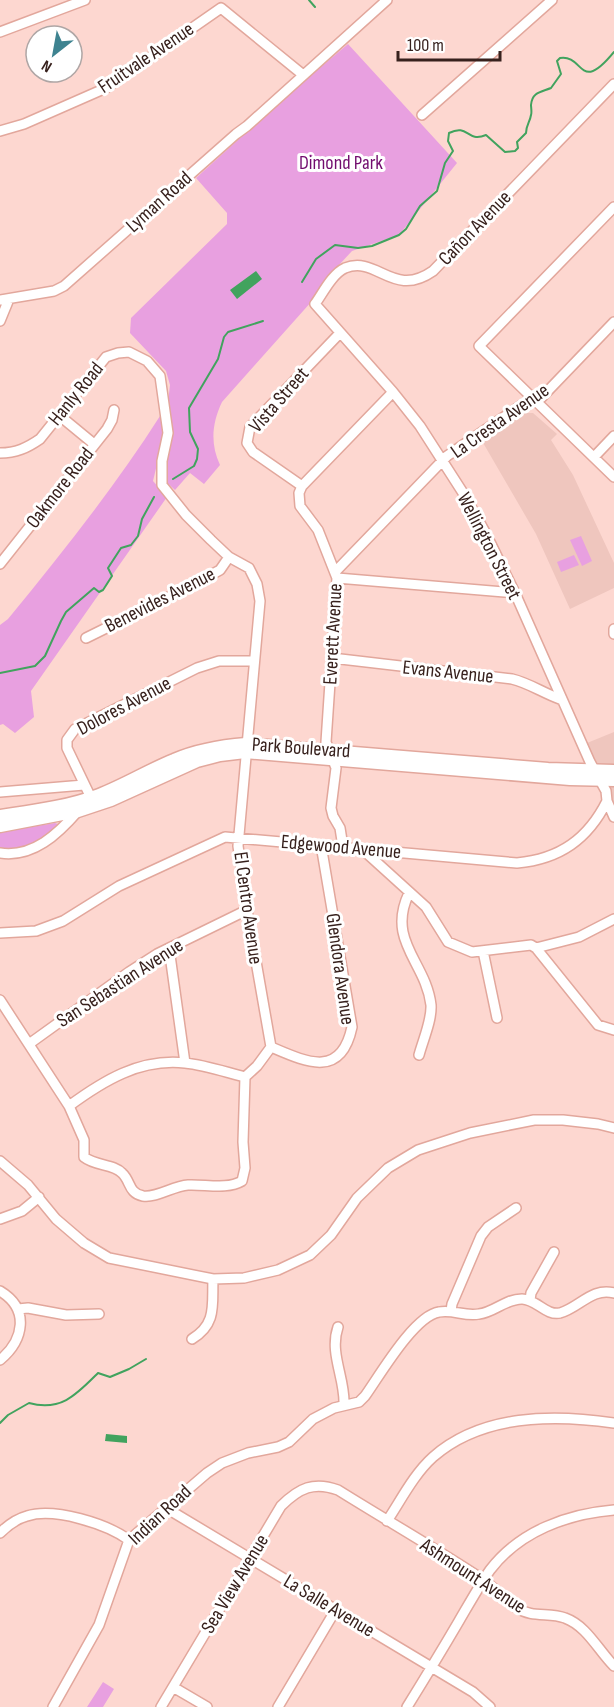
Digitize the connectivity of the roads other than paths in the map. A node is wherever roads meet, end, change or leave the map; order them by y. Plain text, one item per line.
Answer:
1 (85, 0) edge
2 (552, 0) edge
3 (383, 1) edge
4 (217, 4) edge
5 (0, 32) edge
6 (302, 74) junction
7 (614, 84) edge
8 (422, 114) dead end
9 (0, 131) edge
10 (614, 207) edge
11 (5, 299) edge
12 (315, 304) joint
13 (0, 321) edge
14 (614, 322) edge
15 (340, 333) junction
16 (393, 392) junction
17 (534, 400) junction
18 (164, 401) joint
19 (114, 410) dead end
20 (60, 416) junction
21 (614, 436) edge
22 (94, 444) junction
23 (0, 453) edge
24 (594, 457) junction
25 (443, 460) junction
26 (614, 477) edge
27 (302, 486) junction
28 (229, 556) junction
29 (0, 564) edge
30 (336, 575) junction
31 (515, 593) junction
32 (614, 629) edge
33 (614, 634) edge
34 (86, 638) dead end
35 (332, 658) junction
36 (254, 661) junction
37 (560, 699) junction
38 (246, 748) junction
39 (331, 754) junction
40 (614, 771) edge
41 (598, 776) junction
42 (614, 780) edge
43 (84, 785) junction
44 (0, 792) edge
45 (607, 801) junction
46 (94, 802) junction
47 (78, 812) junction
48 (0, 816) edge
49 (614, 817) edge
50 (0, 826) edge
51 (240, 838) junction
52 (321, 845) junction
53 (343, 847) junction
54 (362, 849) junction
55 (0, 854) edge
56 (409, 893) junction
57 (247, 910) junction
58 (614, 919) edge
59 (0, 933) edge
60 (169, 948) junction
61 (536, 948) junction
62 (483, 951) junction
63 (0, 1000) edge
64 (497, 1018) dead end
65 (614, 1030) edge
66 (29, 1044) junction
67 (271, 1047) junction
68 (419, 1055) dead end
69 (185, 1063) junction
70 (245, 1077) junction
71 (69, 1106) junction
72 (614, 1128) edge
73 (0, 1161) edge
74 (39, 1197) junction
75 (516, 1208) dead end
76 (0, 1219) edge
77 (554, 1252) dead end
78 (213, 1279) junction
79 (0, 1291) edge
80 (614, 1293) edge
81 (530, 1300) junction
82 (18, 1309) junction
83 (451, 1311) junction
84 (99, 1314) dead end
85 (338, 1327) dead end
86 (192, 1339) dead end
87 (0, 1360) edge
88 (344, 1404) junction
89 (614, 1423) edge
90 (327, 1486) joint
91 (166, 1508) junction
92 (614, 1510) edge
93 (387, 1521) junction
94 (0, 1533) edge
95 (129, 1540) junction
96 (251, 1559) junction
97 (484, 1580) junction
98 (336, 1611) junction
99 (614, 1665) edge
100 (432, 1667) junction
101 (173, 1687) junction
102 (53, 1707) edge
103 (161, 1707) edge
104 (207, 1707) edge
105 (278, 1707) edge
106 (407, 1707) edge
107 (490, 1707) edge

1 - 5 street
2 - 8 street
3 - 6 street
4 - 6 street, Fruitvale Avenue
4 - 9 street, Fruitvale Avenue
6 - 11 street, Lyman Road
7 - 12 street, Cañon Avenue
10 - 17 street
11 - 13 street
12 - 15 street, Wellington Street
14 - 17 street, La Cresta Avenue
15 - 16 street, Wellington Street
15 - 27 street, Vista Street
16 - 25 street, Wellington Street
16 - 27 street
17 - 24 street
17 - 25 street, La Cresta Avenue
18 - 20 street, Hanly Road
18 - 28 street, El Centro Avenue
19 - 22 street, Oakmore Road
20 - 22 street
20 - 23 street, Hanly Road
21 - 24 street
22 - 29 street, Oakmore Road
24 - 26 street
25 - 30 street, La Cresta Avenue
25 - 31 street, Wellington Street
27 - 30 street, Everett Avenue
28 - 34 street, Benevides Avenue
28 - 36 street, El Centro Avenue
30 - 31 street
30 - 35 street, Everett Avenue
31 - 37 street, Wellington Street
32 - 33 street
35 - 37 street, Evans Avenue
35 - 39 street, Everett Avenue
36 - 38 street, El Centro Avenue
36 - 43 street, Dolores Avenue
37 - 41 street, Wellington Street
38 - 39 main road, Park Boulevard
38 - 46 main road, Park Boulevard
38 - 51 street, El Centro Avenue
39 - 41 main road, Park Boulevard
39 - 53 street, Everett Avenue
40 - 41 main road, Park Boulevard
41 - 42 main road, Park Boulevard
41 - 45 street, Wellington Street
43 - 44 street
43 - 46 street, Dolores Avenue
45 - 49 street, Wellington Street
45 - 54 street, Edgewood Avenue
46 - 47 main road, Park Boulevard
46 - 48 main road, Park Boulevard
47 - 50 main road, Park Boulevard
47 - 55 street, Park Boulevard
51 - 52 street, Edgewood Avenue
51 - 57 street, El Centro Avenue
51 - 59 street, Edgewood Avenue
52 - 53 street, Edgewood Avenue
52 - 67 street, Glendora Avenue
53 - 54 street, Edgewood Avenue
54 - 56 street
56 - 62 street
56 - 68 street
57 - 60 street, San Sebastian Avenue
57 - 67 street, El Centro Avenue
58 - 61 street
60 - 66 street, San Sebastian Avenue
60 - 69 street
61 - 62 street
61 - 65 street
62 - 64 street
63 - 66 street
66 - 71 street
67 - 70 street
69 - 70 street
69 - 71 street
70 - 71 street
72 - 78 street
73 - 74 street
74 - 76 street
74 - 78 street
75 - 83 street
77 - 81 street
78 - 86 street
79 - 82 street
80 - 81 street
81 - 83 street
82 - 84 street
82 - 87 street
83 - 88 street
85 - 88 street
88 - 91 street, Indian Road
89 - 93 street
90 - 93 street, Ashmount Avenue
90 - 96 street, Sea View Avenue
91 - 95 street, Indian Road
91 - 96 street, La Salle Avenue
92 - 97 street
93 - 97 street, Ashmount Avenue
94 - 95 street
95 - 102 street, Indian Road
96 - 98 street, La Salle Avenue
96 - 101 street, Sea View Avenue
97 - 99 street, Ashmount Avenue
97 - 100 street
98 - 100 street, La Salle Avenue
98 - 105 street
100 - 106 street
100 - 107 street, La Salle Avenue
101 - 103 street, Sea View Avenue
101 - 104 street

